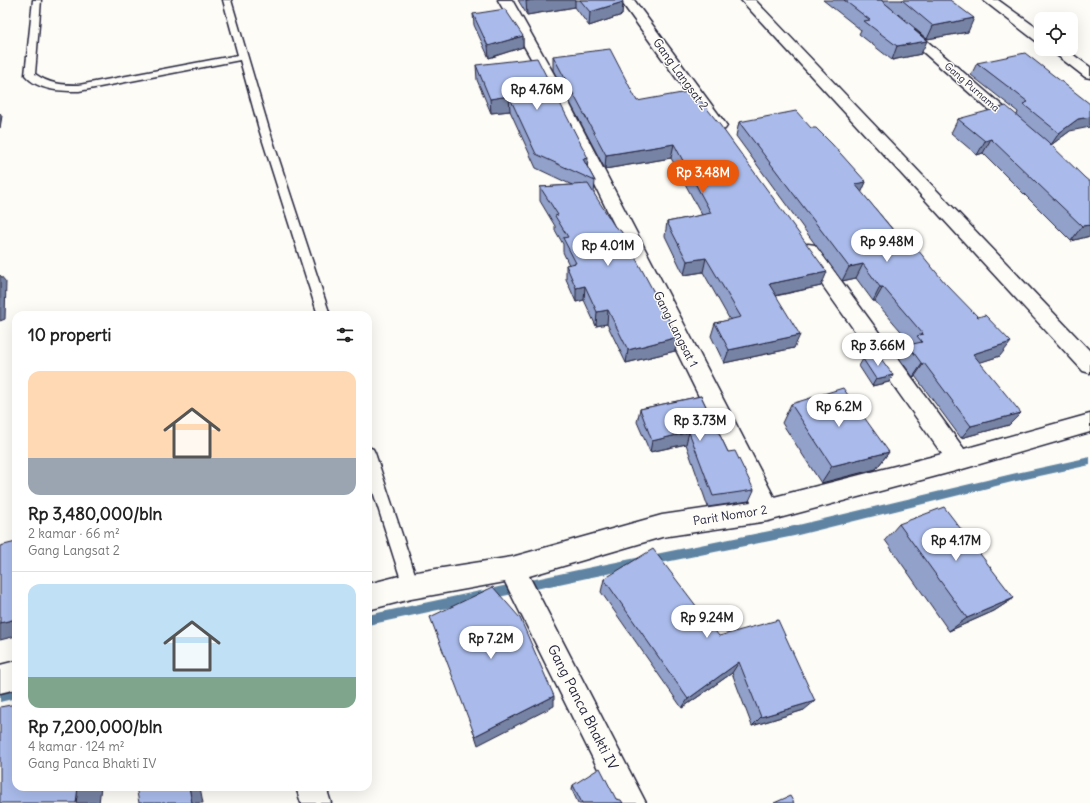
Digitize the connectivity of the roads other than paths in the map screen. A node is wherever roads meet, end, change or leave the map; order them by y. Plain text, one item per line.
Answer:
1 (37, 0) edge
2 (227, 0) edge
3 (505, 0) edge
4 (627, 0) edge
5 (748, 0) edge
6 (871, 0) edge
7 (990, 0) edge
8 (1034, 33) edge
9 (1066, 56) edge
10 (242, 57) junction
11 (1090, 74) edge
12 (728, 138) edge
13 (1032, 140) edge
14 (797, 234) edge
15 (323, 311) edge
16 (1090, 364) edge
17 (1090, 423) edge
18 (959, 460) junction
19 (372, 465) edge
20 (768, 510) junction
21 (512, 569) junction
22 (411, 586) junction
23 (372, 596) edge
24 (12, 676) edge
25 (0, 679) edge
26 (312, 791) edge
27 (316, 803) edge
28 (631, 803) edge

1 - 10 lane
2 - 10 lane
3 - 20 street, Gang Langsat 1
4 - 12 street, Gang Langsat 2
5 - 16 street
6 - 13 street, Gang Purnama
7 - 8 street
9 - 11 street
10 - 15 lane
14 - 18 street
17 - 18 street, Parit Nomor 2
18 - 20 street, Parit Nomor 2
19 - 22 lane
20 - 21 street, Parit Nomor 2
21 - 22 street, Parit Nomor 2
21 - 28 street, Gang Panca Bhakti IV
22 - 23 street, Parit Nomor 2
24 - 25 street
26 - 27 street

